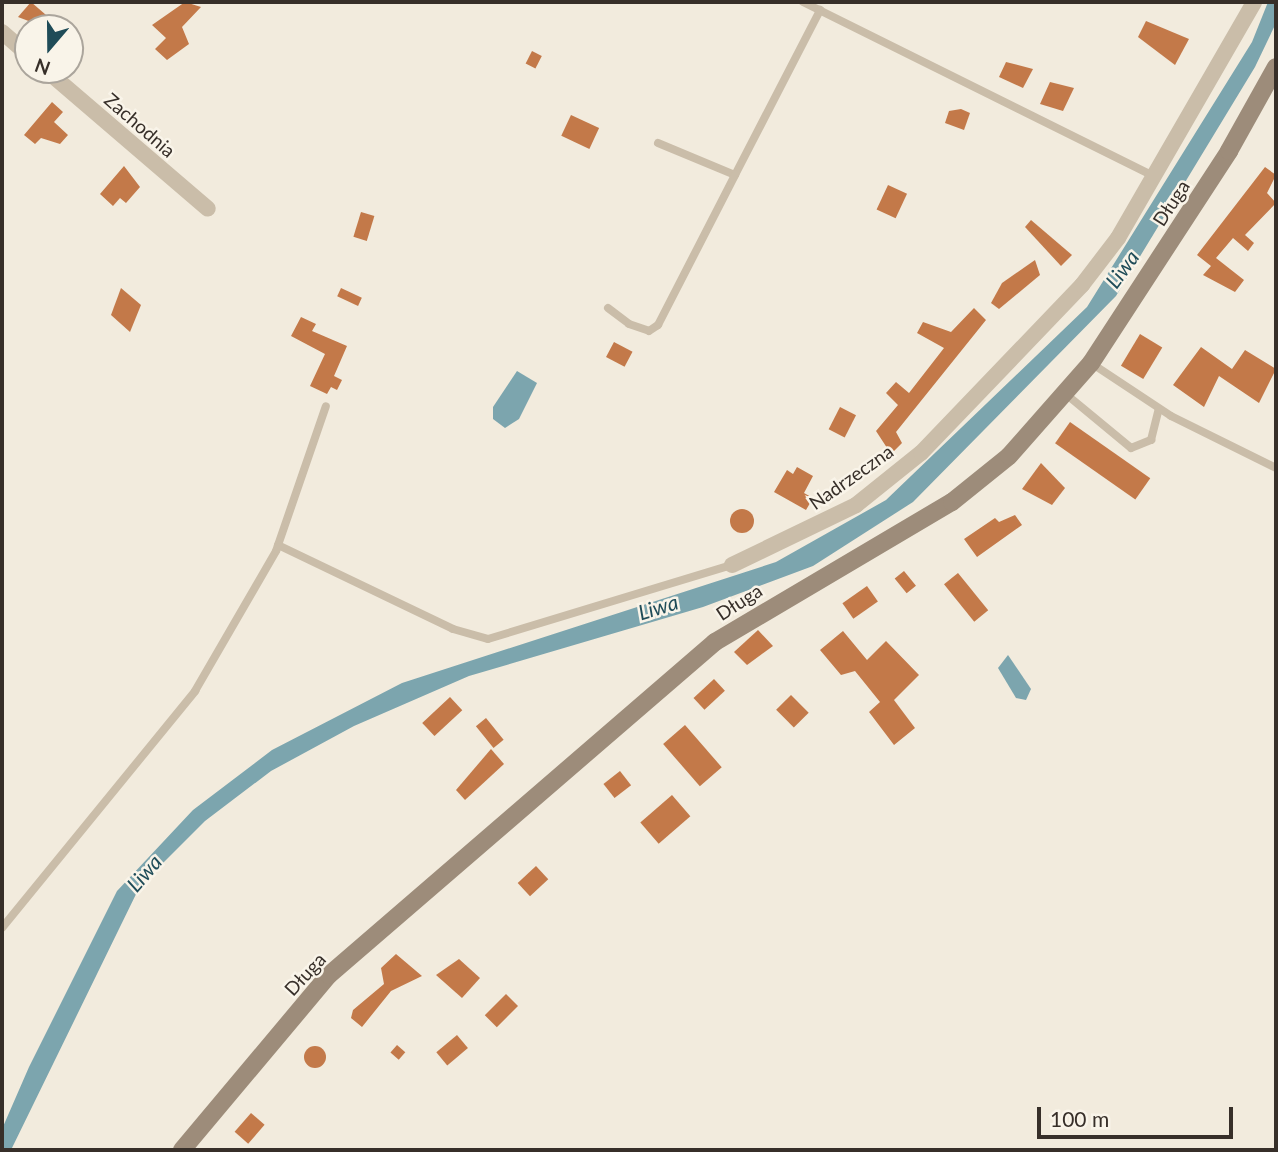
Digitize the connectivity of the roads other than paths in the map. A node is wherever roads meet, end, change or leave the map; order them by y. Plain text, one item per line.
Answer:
1 (803, 2) edge
2 (1254, 2) edge
3 (820, 10) junction
4 (1276, 67) edge
5 (62, 84) edge
6 (657, 143) dead end
7 (735, 176) junction
8 (1153, 176) junction
9 (208, 209) dead end
10 (608, 308) dead end
11 (1091, 363) junction
12 (1067, 395) junction
13 (326, 406) dead end
14 (1159, 409) junction
15 (1276, 468) edge
16 (278, 545) junction
17 (732, 565) joint
18 (2, 928) edge
19 (182, 1150) edge

1 - 3 lane
2 - 8 street, Nadrzeczna
3 - 7 lane
3 - 8 lane
4 - 11 street, Długa
5 - 9 street, Zachodnia
6 - 7 lane
7 - 10 lane
8 - 17 street, Nadrzeczna
11 - 12 street, Długa
11 - 14 lane
12 - 14 lane
12 - 19 street, Długa
13 - 16 lane
14 - 15 lane
16 - 17 lane, Nadrzeczna
16 - 18 lane

